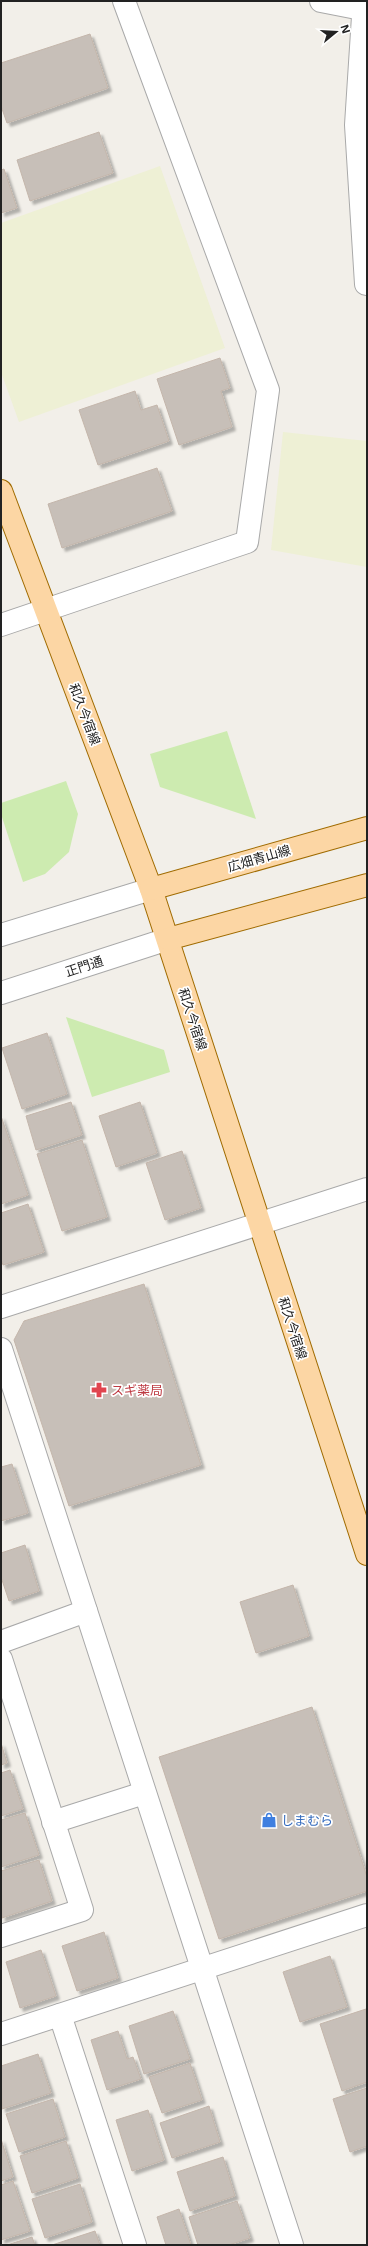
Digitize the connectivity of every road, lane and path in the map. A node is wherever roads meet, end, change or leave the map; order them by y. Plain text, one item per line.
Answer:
1 (124, 1) edge
2 (321, 1) edge
3 (365, 7) edge
4 (366, 284) edge
5 (1, 491) edge
6 (46, 610) junction
7 (1, 625) edge
8 (367, 828) edge
9 (367, 885) edge
10 (151, 889) junction
11 (1, 935) edge
12 (168, 939) junction
13 (1, 993) edge
14 (367, 1189) edge
15 (259, 1224) junction
16 (1, 1307) edge
17 (1, 1349) edge
18 (367, 1554) edge
19 (86, 1611) junction
20 (1, 1642) edge
21 (1, 1659) edge
22 (144, 1793) junction
23 (53, 1822) junction
24 (367, 1915) edge
25 (1, 1936) edge
26 (201, 1969) junction
27 (60, 2015) junction
28 (1, 2034) edge
29 (135, 2245) edge
30 (292, 2245) edge

1 - 6 street
2 - 3 street
3 - 4 street
5 - 6 main road, 和久今宿線
6 - 7 street
6 - 10 main road, 和久今宿線
8 - 10 main road, 広畑青山線
9 - 12 main road
10 - 11 street
10 - 12 main road, 和久今宿線
12 - 13 street, 正門通
12 - 15 main road, 和久今宿線
14 - 15 street
15 - 16 street
15 - 18 main road, 和久今宿線
17 - 19 street
19 - 20 street
19 - 22 street
21 - 23 street
22 - 23 street
22 - 26 street
23 - 25 street
24 - 26 street
26 - 27 street
26 - 30 street
27 - 28 street
27 - 29 street

